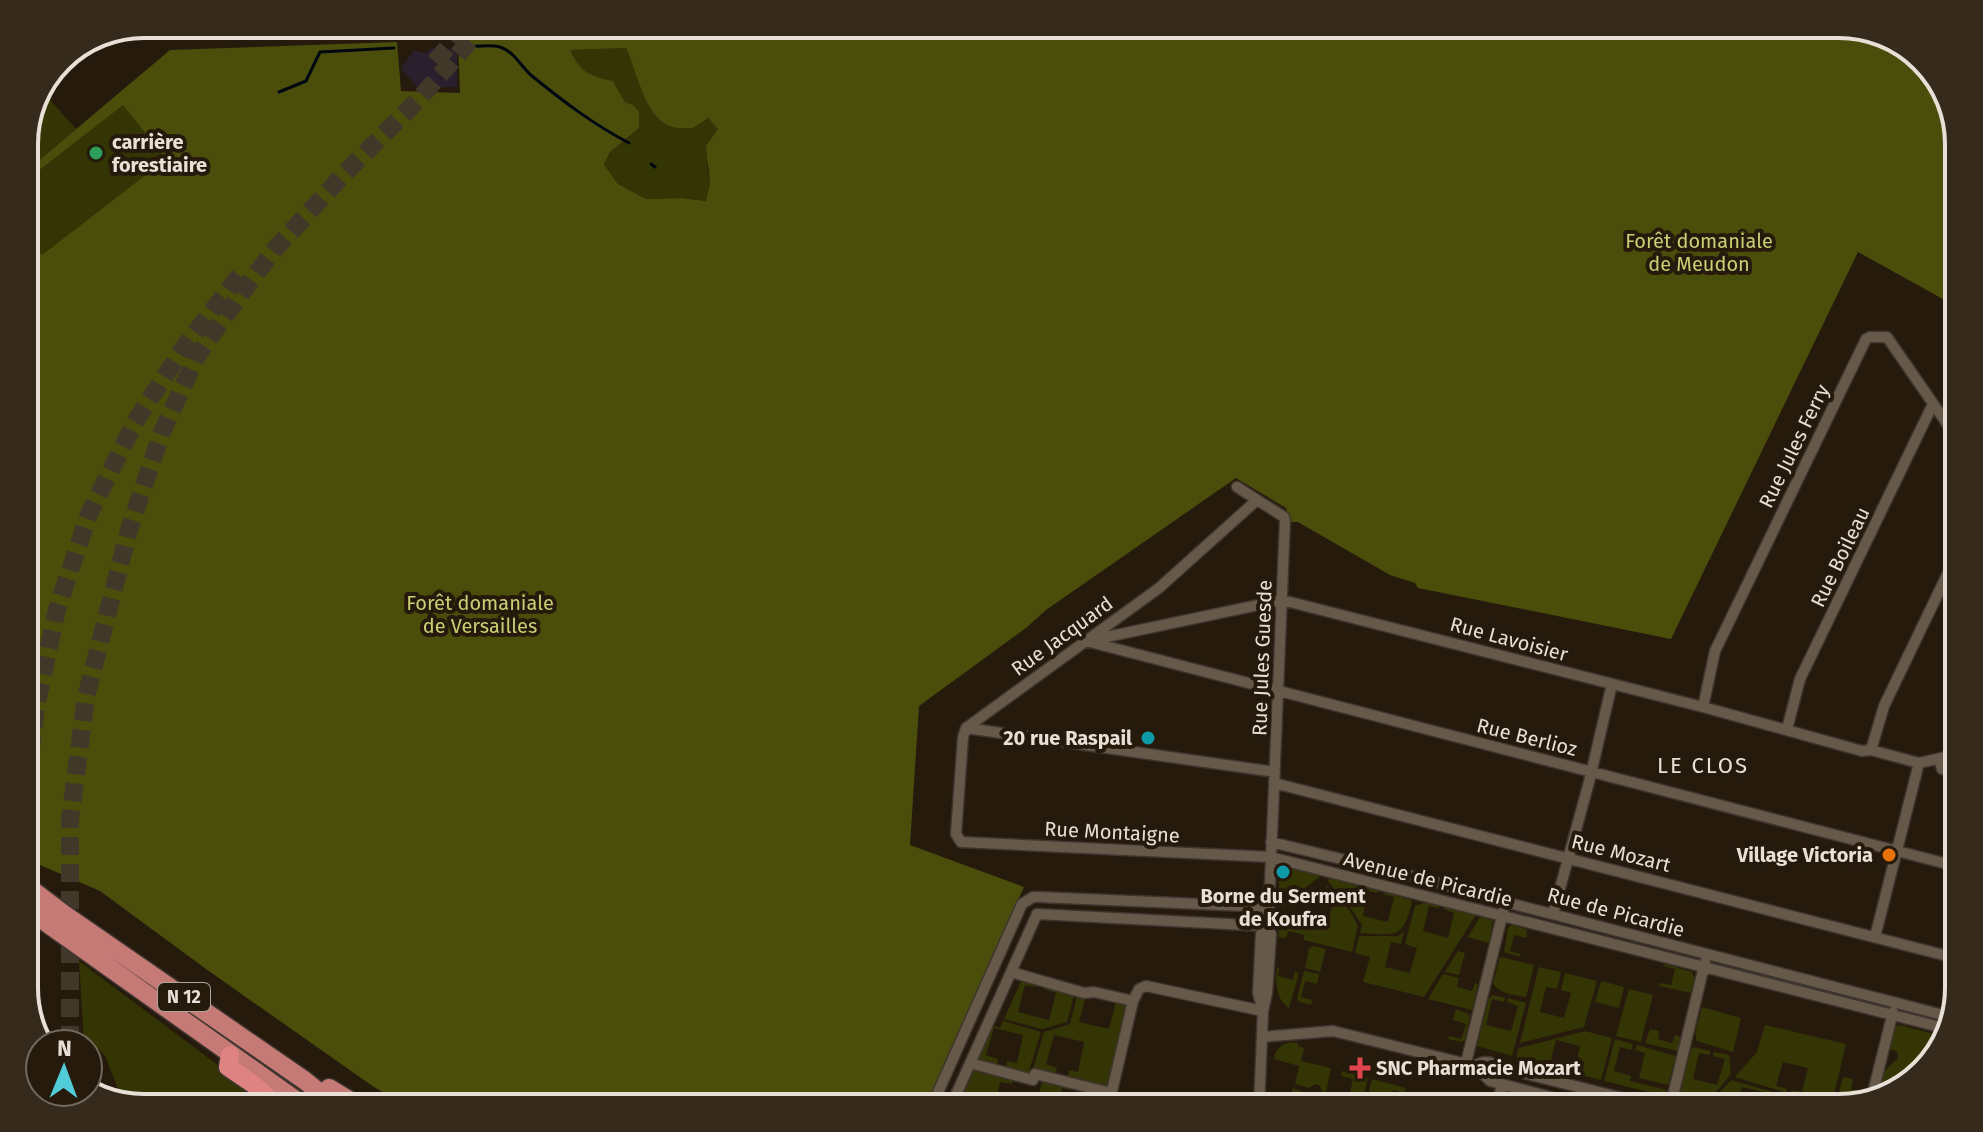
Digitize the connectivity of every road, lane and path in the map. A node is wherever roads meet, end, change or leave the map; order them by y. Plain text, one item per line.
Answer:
1 (1933, 404) junction
2 (1945, 421) edge
3 (1237, 487) dead end
4 (1257, 500) junction
5 (1945, 579) edge
6 (1282, 600) junction
7 (1086, 641) junction
8 (1612, 684) junction
9 (1278, 692) junction
10 (1703, 707) junction
11 (966, 728) junction
12 (1787, 729) junction
13 (1871, 750) junction
14 (1945, 758) edge
15 (1939, 759) junction
16 (1919, 763) junction
17 (1945, 770) edge
18 (1592, 772) junction
19 (1274, 778) junction
20 (1271, 842) junction
21 (1898, 851) junction
22 (1271, 857) junction
23 (1567, 858) junction
24 (1945, 863) edge
25 (38, 886) edge
26 (38, 895) edge
27 (1039, 897) junction
28 (1505, 902) junction
29 (1021, 907) junction
30 (1269, 907) junction
31 (1037, 914) junction
32 (1553, 914) junction
33 (65, 915) junction
34 (1502, 916) junction
35 (38, 917) edge
36 (1266, 926) junction
37 (1875, 937) junction
38 (1708, 954) junction
39 (1945, 955) edge
40 (1704, 968) junction
41 (1011, 972) junction
42 (1133, 1001) junction
43 (1895, 1002) junction
44 (1263, 1011) junction
45 (1941, 1014) edge
46 (1892, 1015) junction
47 (1938, 1026) edge
48 (1262, 1037) junction
49 (230, 1055) junction
50 (970, 1063) junction
51 (1475, 1068) junction
52 (304, 1080) junction
53 (1502, 1085) junction
54 (1874, 1088) edge
55 (1111, 1093) joint
56 (264, 1094) edge
57 (287, 1094) edge
58 (322, 1094) edge
59 (339, 1094) edge
60 (937, 1094) edge
61 (956, 1094) edge
62 (1260, 1094) edge
63 (1500, 1094) edge
64 (1537, 1094) edge
65 (1606, 1094) edge
66 (1673, 1094) edge

1 - 2 street, Rue Jules Ferry
1 - 10 street, Rue Jules Ferry
1 - 12 street, Rue Boileau
3 - 4 street, Rue Jules Guesde
4 - 6 street, Rue Jules Guesde
4 - 7 street, Rue Jacquard
5 - 13 street
6 - 7 street, Rue Lavoisier
6 - 8 street, Rue Lavoisier
6 - 9 street, Rue Jules Guesde
7 - 9 street, Rue Berlioz
7 - 11 street, Rue Jacquard
8 - 10 street, Rue Lavoisier
8 - 18 street
9 - 18 street, Rue Berlioz
9 - 19 street, Rue Jules Guesde
10 - 12 street, Rue Lavoisier
11 - 19 street, Rue Mozart
11 - 22 street, Rue Montaigne
12 - 13 street, Rue Lavoisier
13 - 16 street, Rue Lavoisier
14 - 15 street
15 - 16 street
15 - 17 street
16 - 21 street
18 - 21 street, Rue Berlioz
18 - 23 street
19 - 20 street, Rue Jules Guesde
19 - 23 street, Rue Mozart
20 - 22 street, Rue Jules Guesde
20 - 28 street, Rue de Picardie
21 - 24 street, Rue Berlioz
21 - 37 street
22 - 30 street, Rue Jules Guesde
22 - 34 street, Avenue de Picardie
23 - 32 street
23 - 37 street, Rue Mozart
25 - 33 highway
26 - 33 highway, N 12
27 - 29 street
27 - 30 street
27 - 31 street
28 - 32 street, Rue de Picardie
28 - 34 street
29 - 31 street
29 - 60 street
30 - 36 street, Rue Jules Guesde
31 - 36 street
31 - 41 street
32 - 38 street, Rue de Picardie
33 - 52 highway, N 12
34 - 40 street, Avenue de Picardie
34 - 51 street
35 - 49 highway, N 12
36 - 44 street, Rue Jules Guesde
37 - 39 street, Rue Mozart
38 - 40 street
38 - 43 street, Rue de Picardie
40 - 46 street, Avenue de Picardie
40 - 66 street
41 - 42 street
41 - 50 street
42 - 44 street
42 - 55 street
43 - 45 street, Rue de Picardie
43 - 46 street
44 - 48 street, Rue Jules Guesde
46 - 47 street, Avenue de Picardie
46 - 54 street
48 - 51 street
48 - 62 street, Rue Jules Guesde
49 - 56 highway
49 - 57 highway, N 12
50 - 55 street
50 - 61 street
51 - 53 street
51 - 65 street
52 - 58 highway, N 12
52 - 59 highway
53 - 63 street
53 - 64 street

